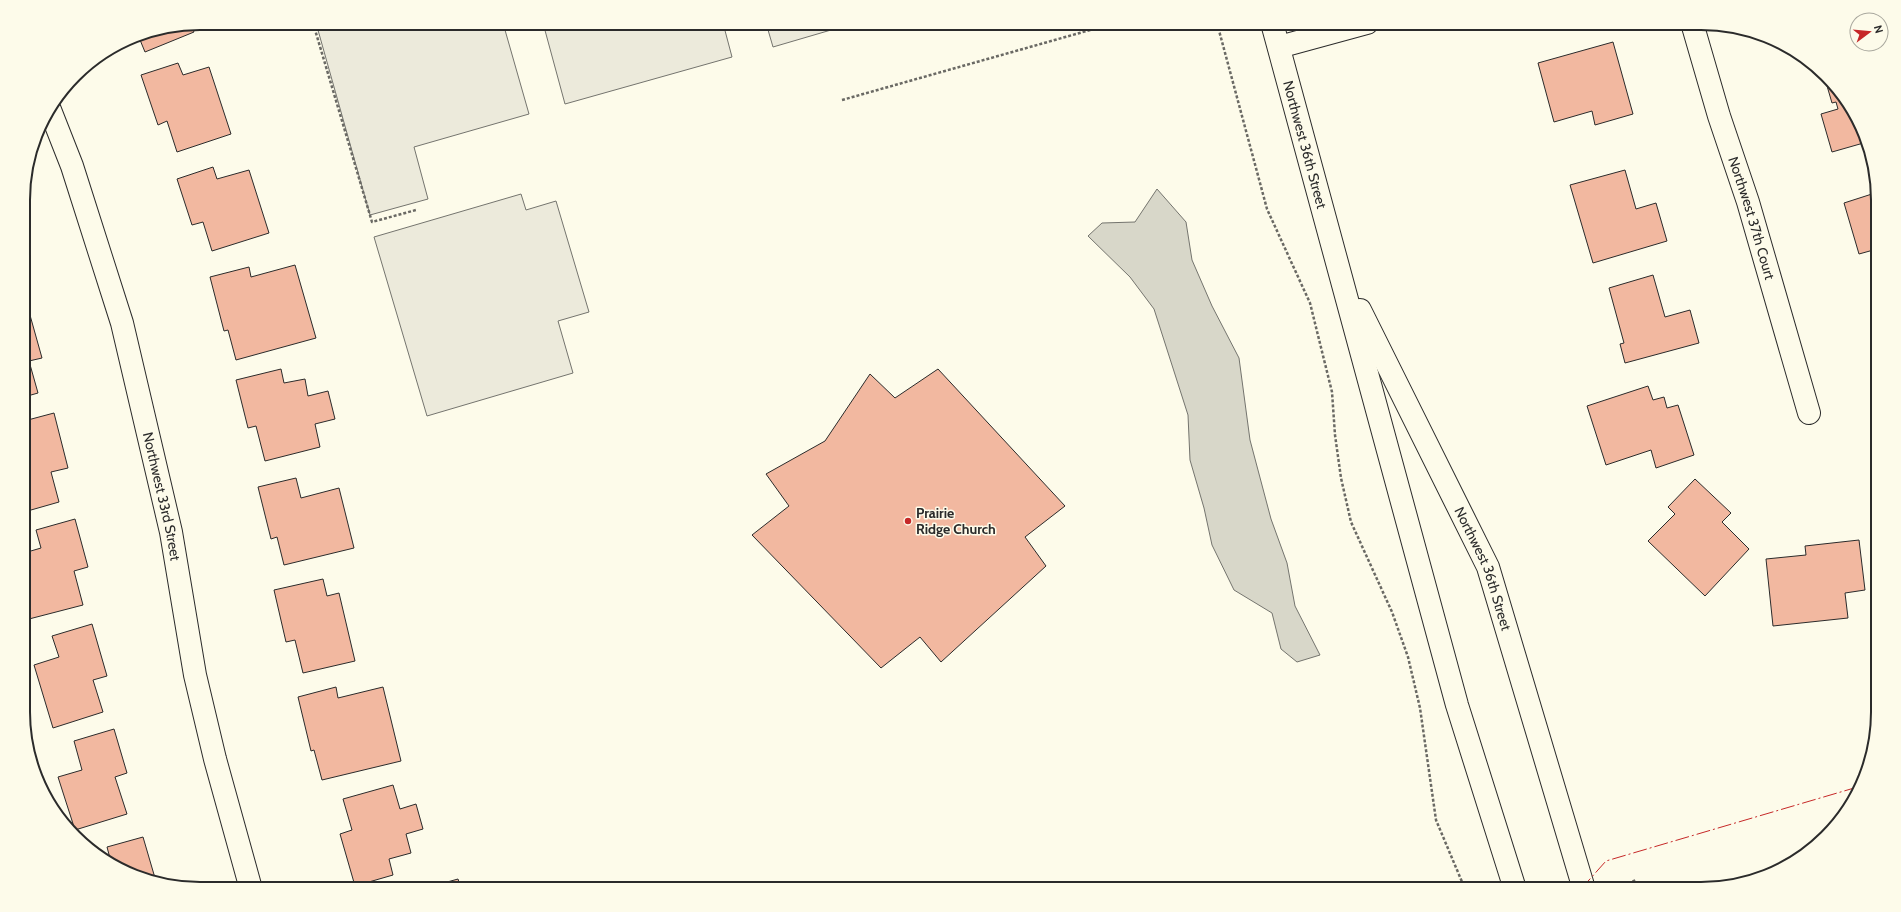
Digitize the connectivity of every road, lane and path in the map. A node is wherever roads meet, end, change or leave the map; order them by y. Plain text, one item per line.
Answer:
1 (316, 30) edge
2 (1090, 30) edge
3 (1219, 30) edge
4 (1274, 30) edge
5 (1341, 30) edge
6 (1694, 30) edge
7 (1279, 47) junction
8 (842, 100) dead end
9 (52, 116) edge
10 (416, 210) dead end
11 (1338, 266) junction
12 (1809, 413) dead end
13 (1636, 880) dead end
14 (249, 882) edge
15 (1462, 882) edge
16 (1513, 882) edge
17 (1582, 882) edge
18 (1631, 882) edge

1 - 10 path
2 - 8 path
3 - 15 path
4 - 7 main road, Northwest 36th Street
5 - 7 main road
6 - 12 main road, Northwest 37th Court
7 - 11 main road, Northwest 36th Street
9 - 14 main road, Northwest 33rd Street
11 - 16 main road, Northwest 36th Street
11 - 17 main road, Northwest 36th Street
13 - 18 path

